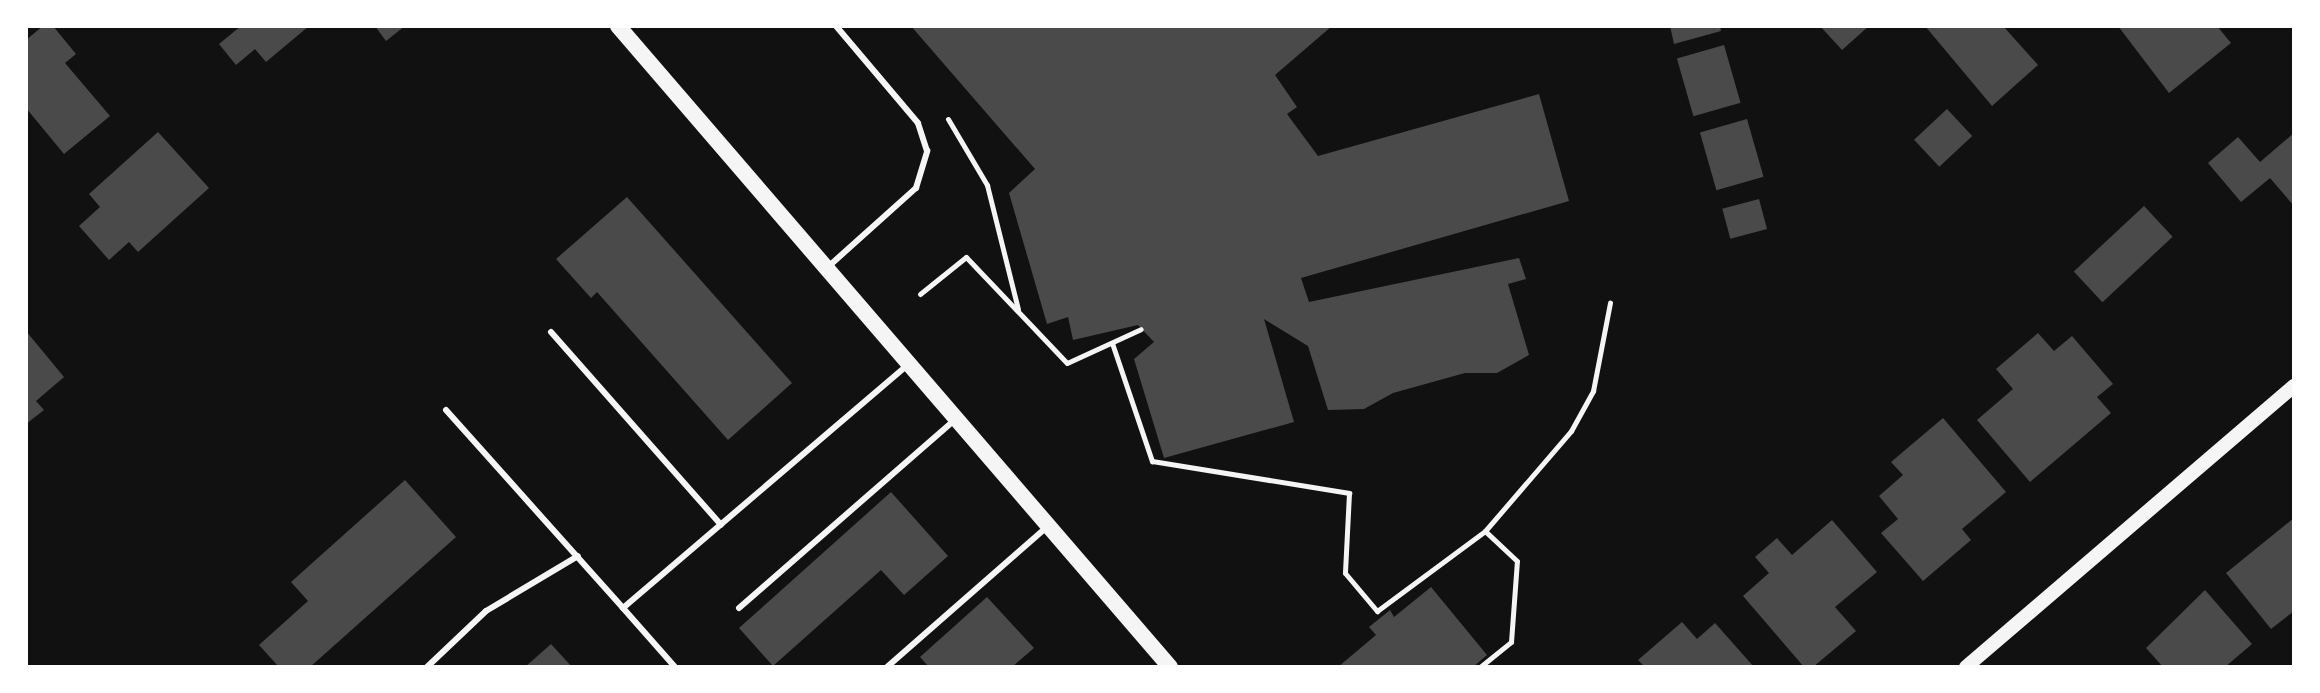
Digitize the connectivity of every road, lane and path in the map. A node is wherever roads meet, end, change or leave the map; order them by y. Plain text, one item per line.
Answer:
1 (618, 26) edge
2 (836, 26) edge
3 (948, 119) dead end
4 (826, 268) junction
5 (920, 294) dead end
6 (1610, 303) dead end
7 (1018, 310) junction
8 (1141, 329) dead end
9 (551, 332) dead end
10 (1112, 343) junction
11 (909, 364) junction
12 (2294, 386) edge
13 (446, 410) dead end
14 (956, 419) junction
15 (721, 525) junction
16 (1048, 526) junction
17 (1485, 531) junction
18 (578, 556) junction
19 (623, 608) junction
20 (739, 608) dead end
21 (427, 667) edge
22 (675, 667) edge
23 (887, 667) edge
24 (1170, 667) edge
25 (1480, 667) edge
26 (1966, 667) edge

1 - 4 main road
2 - 4 lane
3 - 7 path
4 - 11 main road
5 - 7 path
6 - 17 path
7 - 10 path
8 - 10 path
9 - 15 lane
10 - 17 path
11 - 14 main road
11 - 15 lane
12 - 26 street
13 - 18 lane
14 - 16 main road
14 - 20 lane
15 - 19 lane
16 - 23 lane
16 - 24 main road
17 - 25 path
18 - 19 lane
18 - 21 lane
19 - 22 lane

